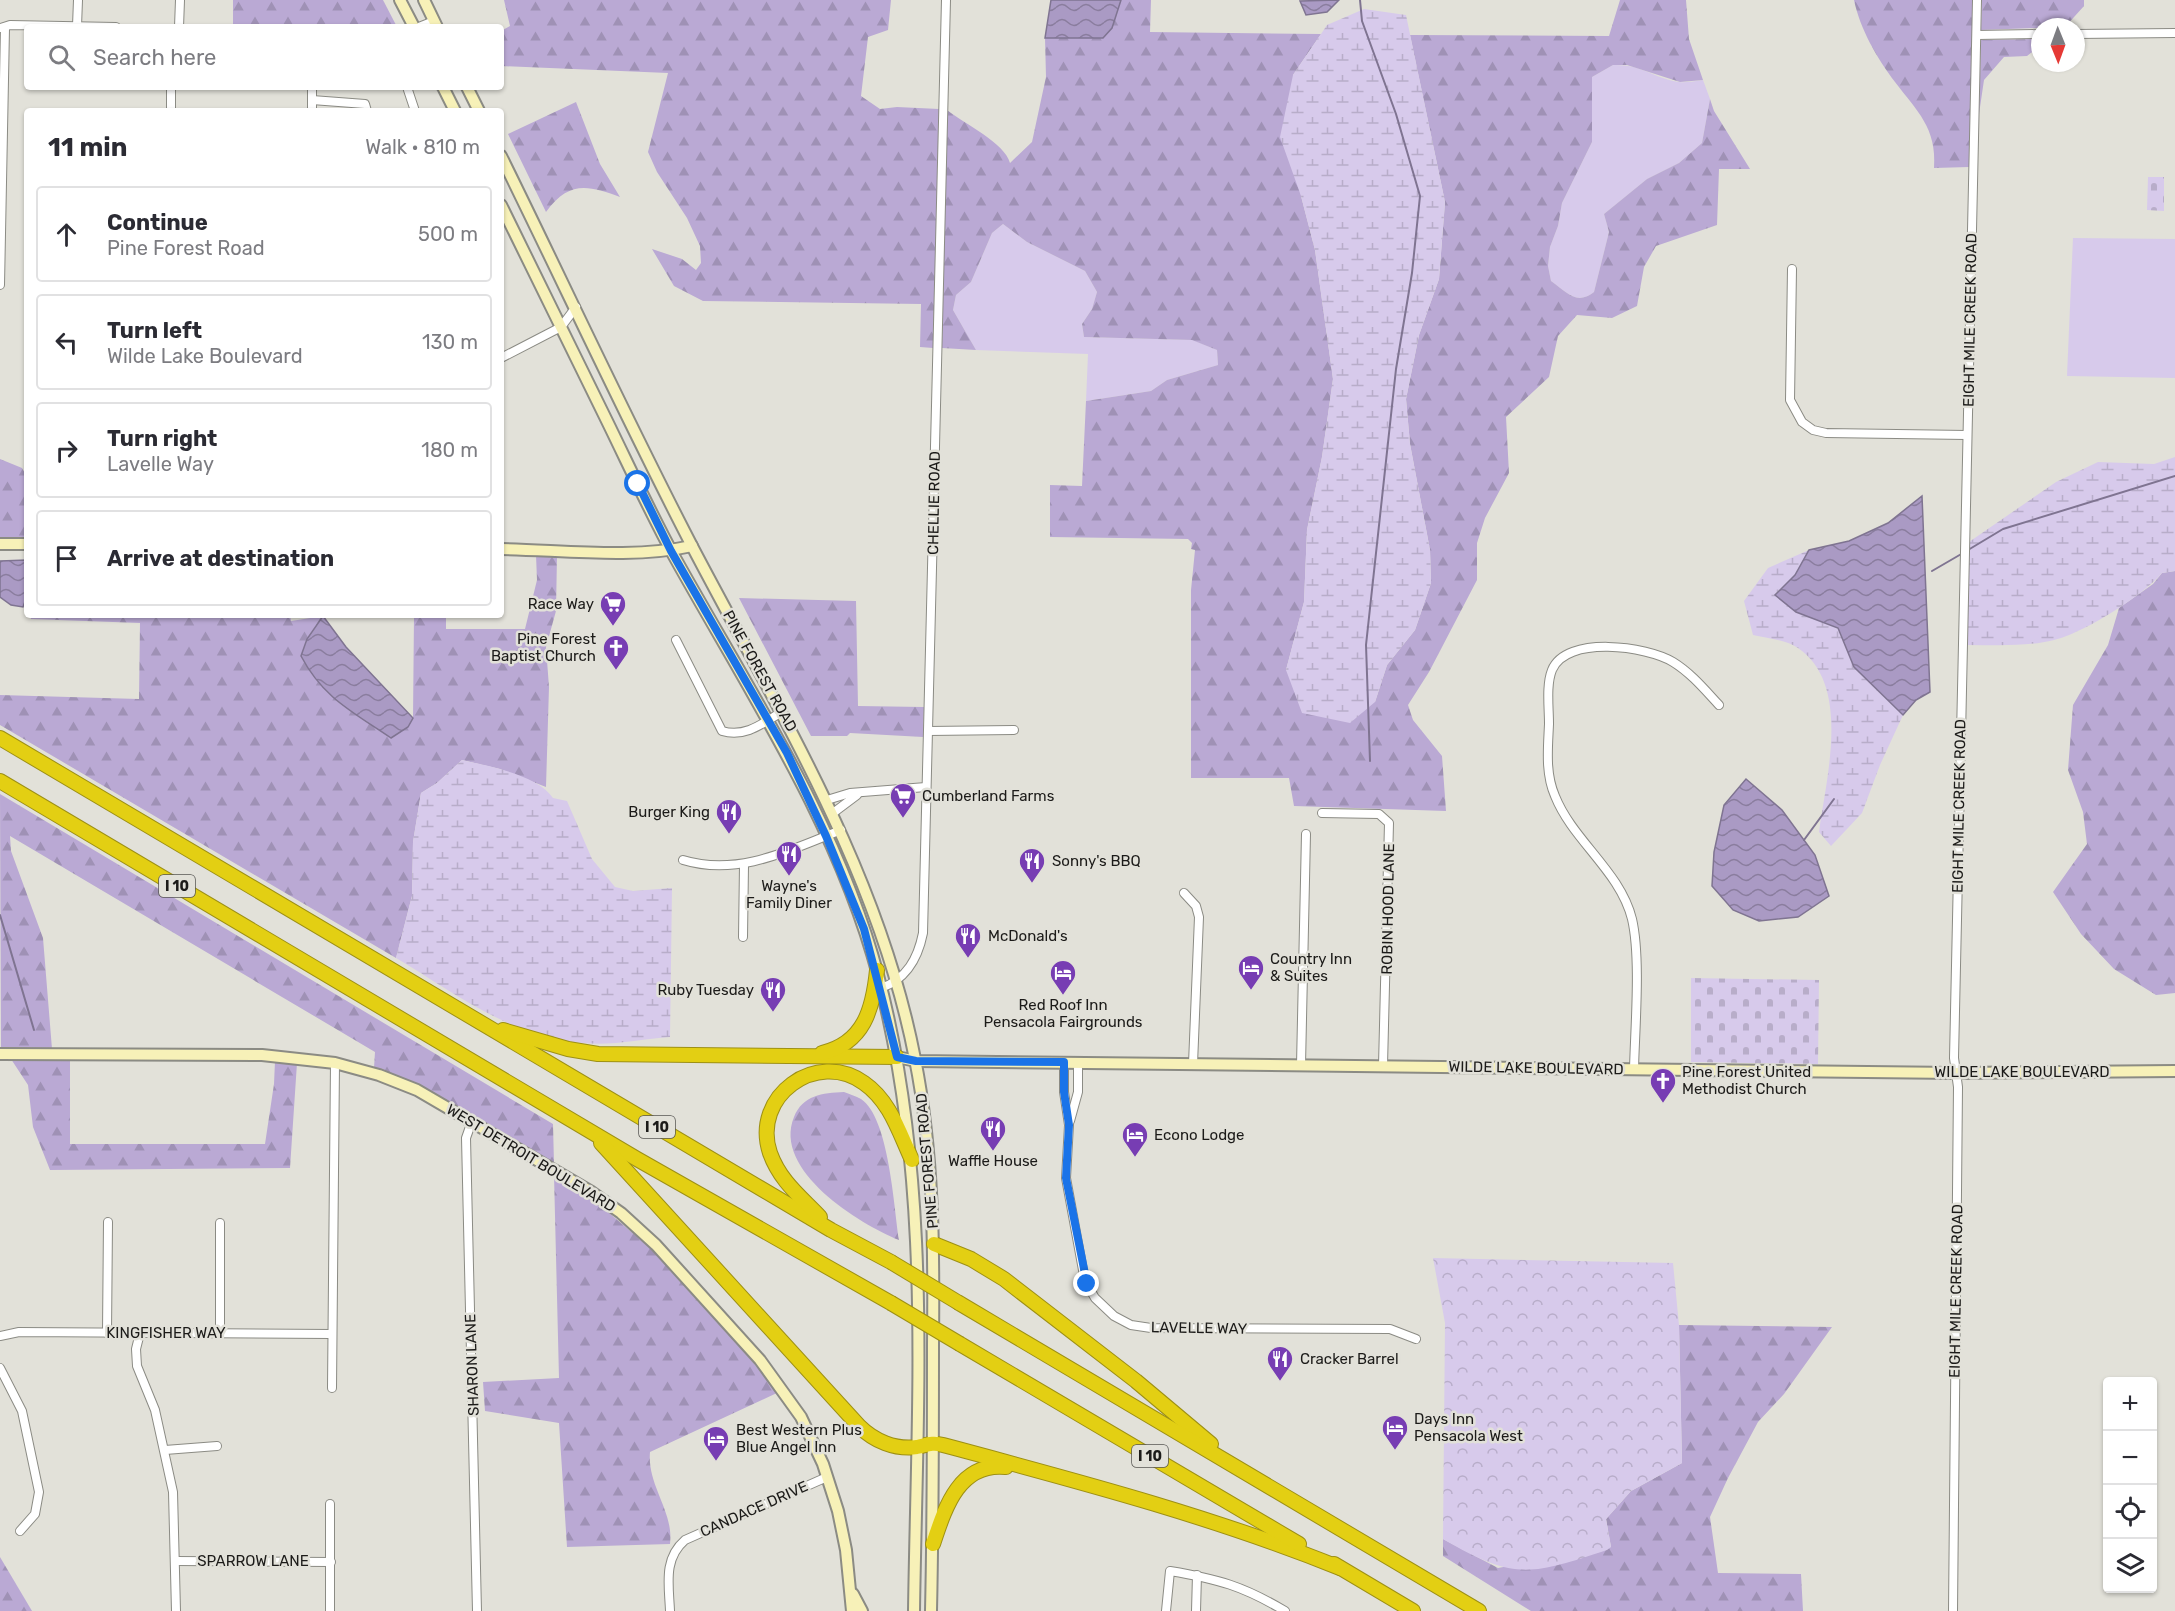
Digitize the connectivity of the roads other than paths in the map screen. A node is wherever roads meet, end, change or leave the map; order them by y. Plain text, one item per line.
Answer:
1 (78, 0) edge
2 (180, 0) edge
3 (400, 0) edge
4 (424, 0) edge
5 (946, 0) edge
6 (1977, 0) edge
7 (77, 24) edge
8 (179, 24) edge
9 (412, 24) edge
10 (436, 24) edge
11 (24, 25) edge
12 (2, 28) edge
13 (2175, 33) edge
14 (2031, 34) edge
15 (2085, 34) edge
16 (1977, 35) junction
17 (171, 90) edge
18 (312, 90) edge
19 (408, 90) edge
20 (444, 90) edge
21 (468, 90) edge
22 (312, 100) junction
23 (171, 108) edge
24 (312, 108) edge
25 (366, 108) edge
26 (414, 108) edge
27 (454, 108) edge
28 (478, 108) edge
29 (504, 162) edge
30 (504, 211) edge
31 (1792, 268) dead end
32 (0, 285) edge
33 (576, 307) junction
34 (561, 327) junction
35 (504, 356) edge
36 (1967, 435) junction
37 (0, 544) edge
38 (24, 544) edge
39 (692, 546) junction
40 (504, 549) edge
41 (671, 551) junction
42 (676, 640) dead end
43 (1719, 705) dead end
44 (783, 711) junction
45 (768, 720) junction
46 (1014, 730) dead end
47 (928, 731) junction
48 (0, 738) edge
49 (0, 781) edge
50 (926, 787) junction
51 (864, 793) junction
52 (827, 800) junction
53 (833, 813) junction
54 (1322, 813) dead end
55 (841, 830) junction
56 (1305, 834) dead end
57 (826, 836) junction
58 (683, 860) dead end
59 (744, 865) junction
60 (1184, 893) dead end
61 (743, 937) dead end
62 (877, 970) junction
63 (897, 983) junction
64 (881, 988) junction
65 (483, 1024) junction
66 (0, 1054) edge
67 (797, 1056) junction
68 (897, 1057) junction
69 (916, 1061) junction
70 (1064, 1062) junction
71 (1078, 1062) junction
72 (335, 1064) junction
73 (1193, 1064) junction
74 (1301, 1065) junction
75 (1383, 1066) junction
76 (1634, 1069) junction
77 (2175, 1071) edge
78 (1956, 1073) junction
79 (472, 1121) junction
80 (579, 1124) junction
81 (1069, 1125) junction
82 (912, 1160) junction
83 (108, 1222) dead end
84 (220, 1223) dead end
85 (831, 1230) junction
86 (934, 1244) junction
87 (107, 1333) junction
88 (140, 1333) junction
89 (220, 1334) junction
90 (332, 1334) junction
91 (0, 1336) edge
92 (1416, 1339) dead end
93 (0, 1368) edge
94 (332, 1388) dead end
95 (933, 1442) junction
96 (217, 1446) dead end
97 (916, 1447) junction
98 (165, 1450) junction
99 (1240, 1468) junction
100 (1036, 1471) junction
101 (827, 1477) junction
102 (330, 1504) dead end
103 (20, 1531) dead end
104 (933, 1544) junction
105 (175, 1561) junction
106 (331, 1562) junction
107 (1340, 1568) junction
108 (1197, 1575) junction
109 (849, 1585) junction
110 (914, 1597) junction
111 (176, 1611) edge
112 (330, 1611) edge
113 (477, 1611) edge
114 (670, 1611) edge
115 (852, 1611) edge
116 (862, 1611) edge
117 (909, 1611) edge
118 (914, 1611) edge
119 (931, 1611) edge
120 (1166, 1611) edge
121 (1196, 1611) edge
122 (1285, 1611) edge
123 (1413, 1611) edge
124 (1479, 1611) edge
125 (1953, 1611) edge

1 - 7 street
2 - 8 street
3 - 9 main road
4 - 10 main road
5 - 47 street, CHELLIE ROAD
6 - 16 street, EIGHT MILE CREEK ROAD
11 - 12 street
12 - 32 street
13 - 15 street
14 - 16 street
16 - 36 street, EIGHT MILE CREEK ROAD
17 - 23 street
18 - 22 street
19 - 26 street
20 - 27 main road
21 - 28 main road
22 - 24 street
22 - 25 street
29 - 33 main road, PINE FOREST ROAD
30 - 34 main road, PINE FOREST ROAD
31 - 36 street
33 - 34 street
33 - 39 main road, PINE FOREST ROAD
34 - 35 street
34 - 41 main road, PINE FOREST ROAD
36 - 78 street, EIGHT MILE CREEK ROAD
37 - 38 main road
39 - 41 main road
39 - 44 main road, PINE FOREST ROAD
40 - 41 main road
41 - 45 main road, PINE FOREST ROAD
42 - 45 street
43 - 76 street
44 - 45 street
44 - 52 main road, PINE FOREST ROAD
45 - 57 main road, PINE FOREST ROAD
46 - 47 street
47 - 50 street, CHELLIE ROAD
48 - 65 highway, I 10
49 - 80 highway, I 10
50 - 51 street
50 - 63 street, CHELLIE ROAD
51 - 52 street
51 - 53 street
52 - 53 main road, PINE FOREST ROAD
53 - 55 main road, PINE FOREST ROAD
54 - 75 street, ROBIN HOOD LANE
55 - 57 street
55 - 63 main road, PINE FOREST ROAD
56 - 74 street
57 - 59 street
57 - 62 main road, PINE FOREST ROAD
58 - 59 street
59 - 61 street
60 - 73 street
62 - 64 main road, PINE FOREST ROAD
62 - 67 highway
63 - 64 street
63 - 69 main road, PINE FOREST ROAD
64 - 68 main road, PINE FOREST ROAD
65 - 67 highway
65 - 85 highway, I 10
66 - 72 main road, WEST DETROIT BOULEVARD
67 - 68 highway
68 - 69 main road, WILDE LAKE BOULEVARD
68 - 82 main road, PINE FOREST ROAD
69 - 70 main road, WILDE LAKE BOULEVARD
69 - 86 main road, PINE FOREST ROAD
70 - 71 main road, WILDE LAKE BOULEVARD
70 - 81 street, LAVELLE WAY
71 - 73 main road, WILDE LAKE BOULEVARD
71 - 81 street, LAVELLE WAY
72 - 79 main road, WEST DETROIT BOULEVARD
72 - 90 street
73 - 74 main road, WILDE LAKE BOULEVARD
74 - 75 main road, WILDE LAKE BOULEVARD
75 - 76 main road, WILDE LAKE BOULEVARD
76 - 78 main road, WILDE LAKE BOULEVARD
77 - 78 main road, WILDE LAKE BOULEVARD
78 - 125 street, EIGHT MILE CREEK ROAD
79 - 101 main road, WEST DETROIT BOULEVARD
79 - 113 street, SHARON LANE
80 - 97 highway
80 - 107 highway, I 10, bridge
81 - 92 street, LAVELLE WAY
82 - 85 highway
82 - 97 main road, PINE FOREST ROAD
83 - 87 street
84 - 89 street
85 - 99 highway, I 10, bridge
86 - 95 main road, PINE FOREST ROAD
86 - 99 highway
87 - 88 street, KINGFISHER WAY
87 - 91 street, KINGFISHER WAY
88 - 89 street, KINGFISHER WAY
88 - 98 street
89 - 90 street, KINGFISHER WAY
90 - 94 street
93 - 103 street
95 - 97 highway
95 - 100 highway
95 - 104 main road, PINE FOREST ROAD
96 - 98 street
97 - 110 main road, PINE FOREST ROAD
98 - 105 street
99 - 124 highway, I 10
100 - 104 highway
100 - 107 highway
101 - 109 main road, WEST DETROIT BOULEVARD
101 - 114 street, CANDACE DRIVE
102 - 106 street, SPARROW LANE
104 - 119 main road, PINE FOREST ROAD
105 - 106 street, SPARROW LANE
105 - 111 street
106 - 112 street, SPARROW LANE
107 - 123 highway, I 10
108 - 120 street
108 - 121 street
108 - 122 street
109 - 115 main road, WEST DETROIT BOULEVARD
109 - 116 main road, WEST DETROIT BOULEVARD
110 - 117 main road
110 - 118 main road, PINE FOREST ROAD

